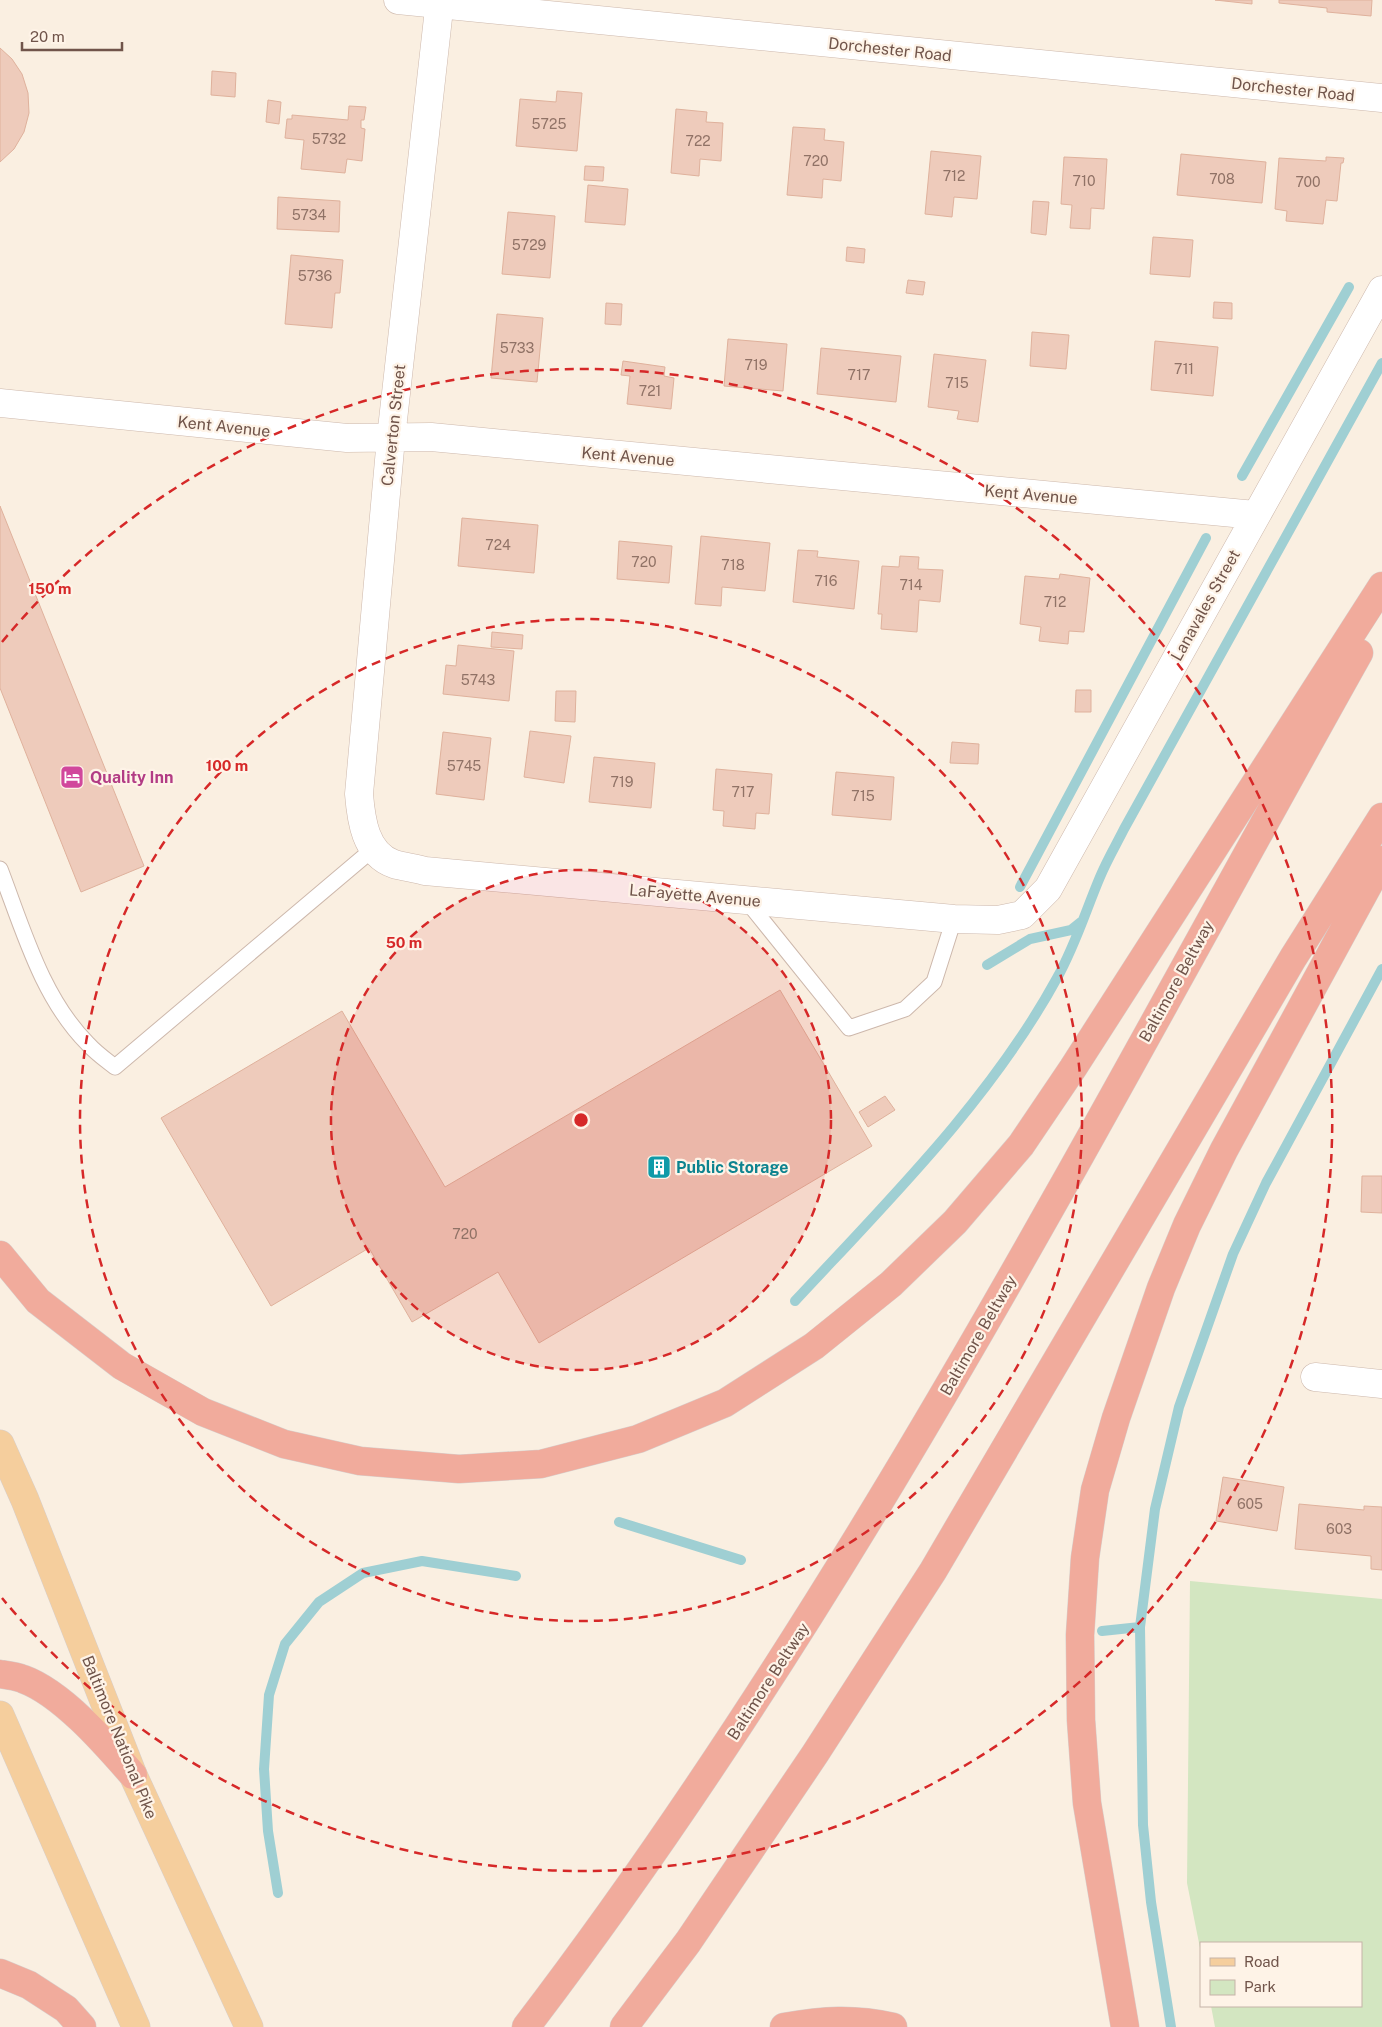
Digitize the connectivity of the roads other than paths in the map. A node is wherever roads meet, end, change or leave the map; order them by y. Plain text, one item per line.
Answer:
1 (398, 0) edge
2 (440, 2) edge
3 (1382, 98) edge
4 (1382, 290) edge
5 (0, 403) edge
6 (391, 438) junction
7 (1255, 515) junction
8 (1382, 586) edge
9 (1382, 613) edge
10 (1382, 817) edge
11 (373, 849) junction
12 (1382, 860) edge
13 (0, 869) edge
14 (746, 900) junction
15 (1022, 915) joint
16 (954, 919) junction
17 (0, 1255) edge
18 (1315, 1377) dead end
19 (1382, 1384) edge
20 (0, 1444) edge
21 (0, 1463) edge
22 (25, 1500) junction
23 (0, 1674) edge
24 (0, 1716) edge
25 (133, 1775) junction
26 (0, 1973) edge
27 (82, 2027) edge
28 (136, 2027) edge
29 (249, 2027) edge
30 (526, 2027) edge
31 (624, 2027) edge
32 (784, 2027) edge
33 (893, 2027) edge
34 (1125, 2027) edge

1 - 2 street, Dorchester Road
2 - 3 street, Dorchester Road
2 - 6 street, Calverton Street
4 - 7 street, Lanavales Street
5 - 6 street, Kent Avenue
6 - 7 street, Kent Avenue
6 - 11 street, Calverton Street
7 - 15 street, Lanavales Street
8 - 17 highway
9 - 30 highway, Baltimore Beltway
10 - 31 highway
11 - 13 lane
11 - 14 street, LaFayette Avenue
12 - 34 highway
14 - 16 street, LaFayette Avenue
14 - 16 lane
15 - 16 street, LaFayette Avenue
18 - 19 street
20 - 22 main road, Baltimore National Pike
21 - 22 main road
22 - 25 main road, Baltimore National Pike
23 - 25 highway
24 - 28 main road
25 - 29 main road, Baltimore National Pike
26 - 27 highway
32 - 33 highway

